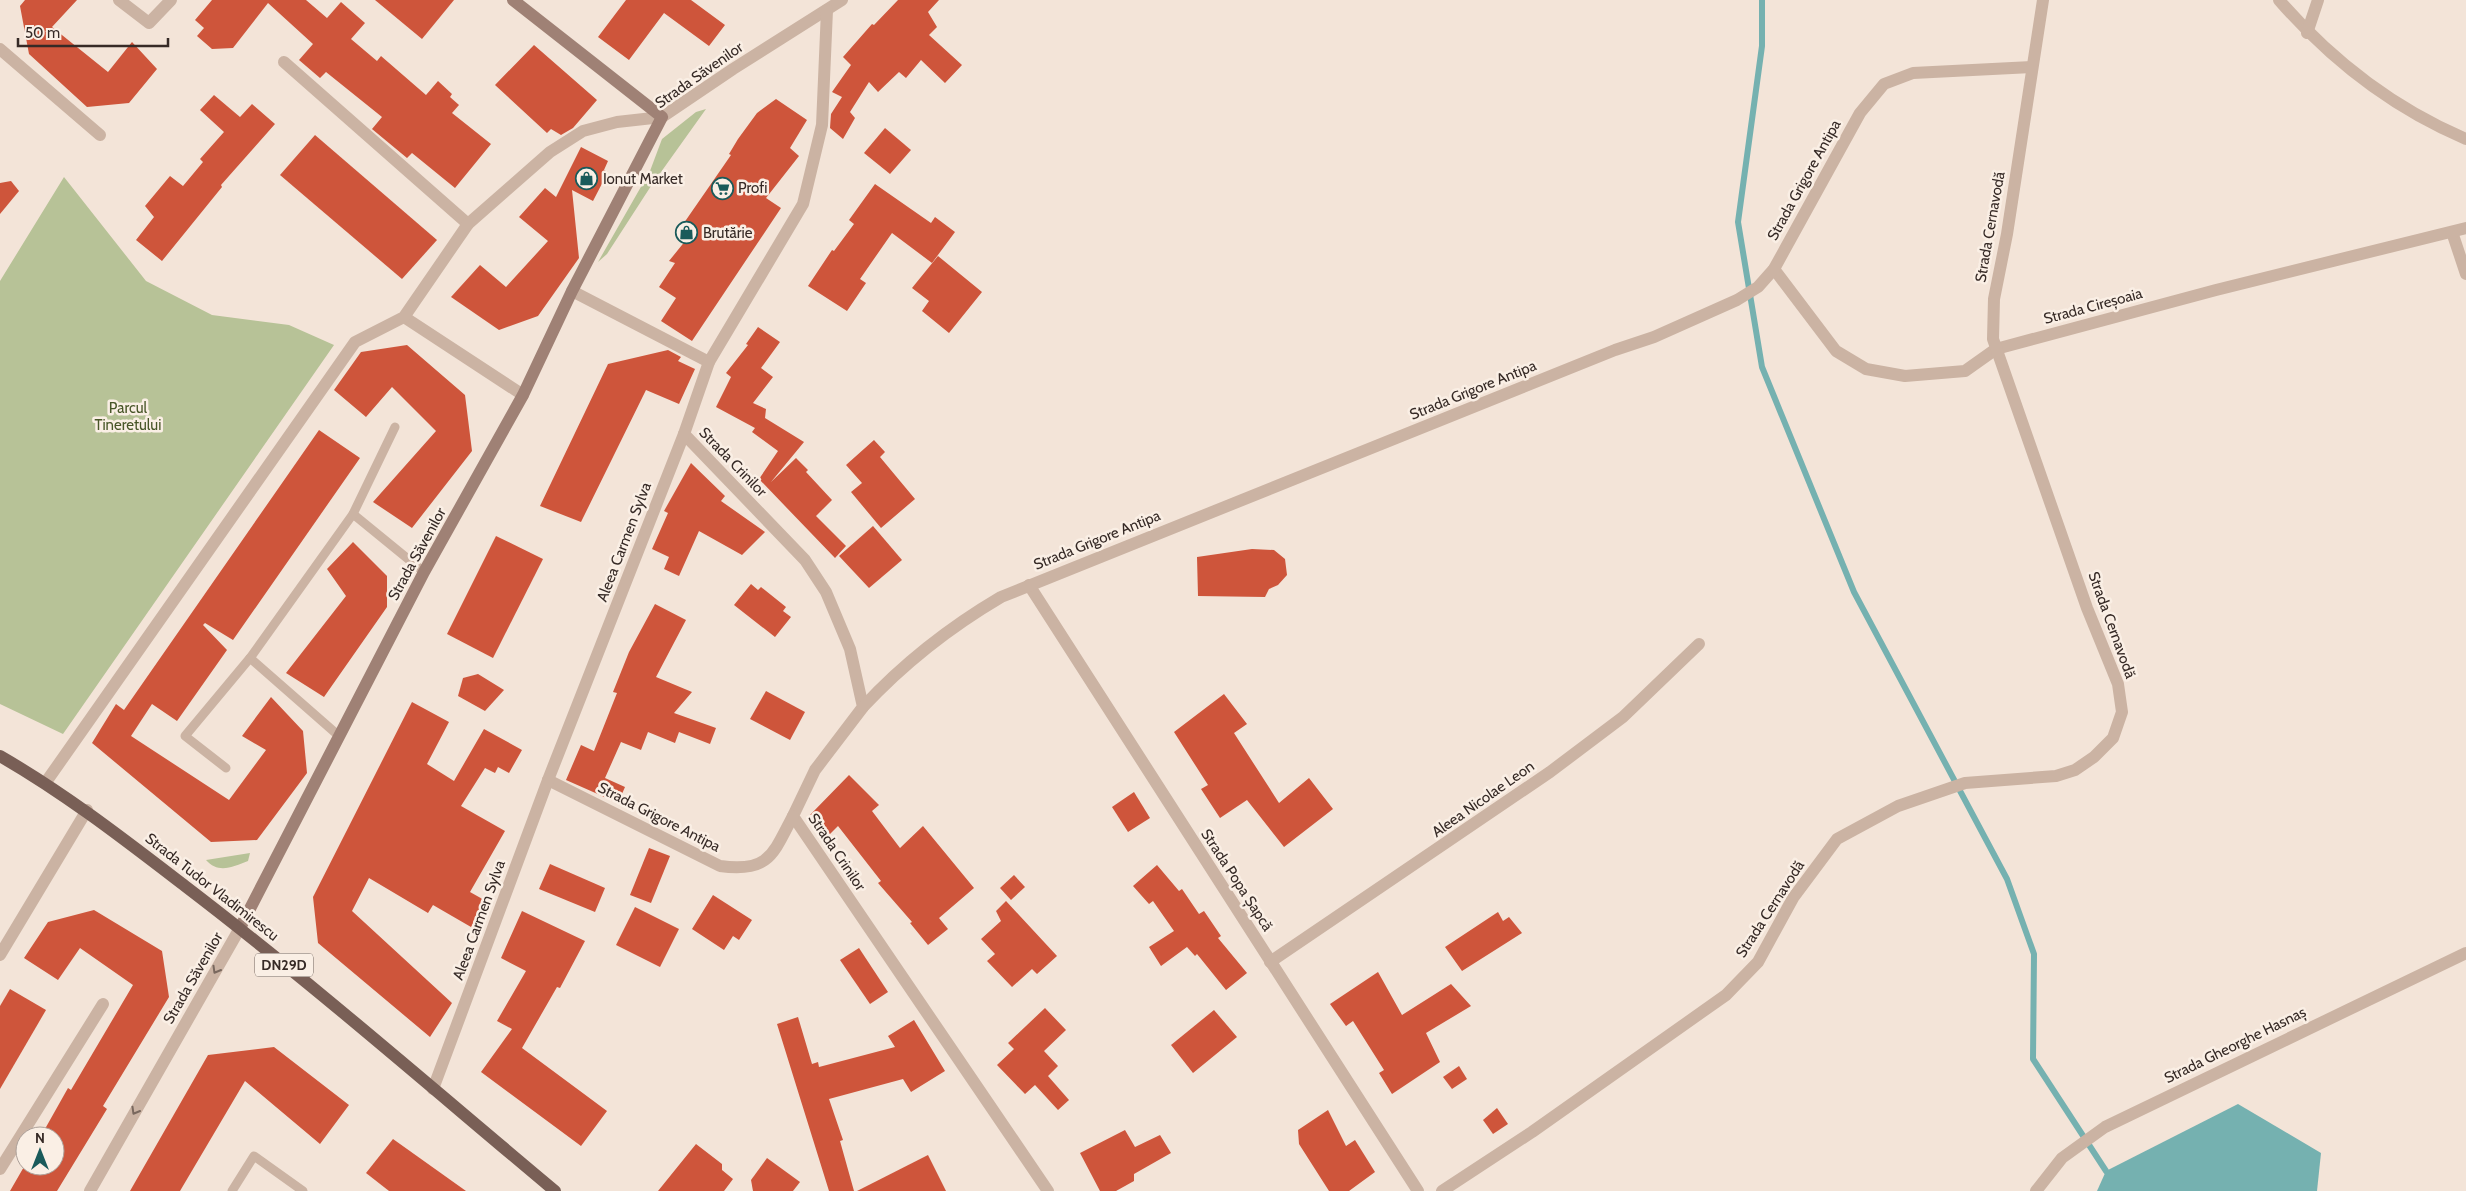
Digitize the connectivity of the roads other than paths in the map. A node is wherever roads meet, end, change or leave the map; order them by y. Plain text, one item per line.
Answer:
1 (120, 0) edge
2 (172, 0) edge
3 (512, 0) edge
4 (842, 0) edge
5 (2043, 0) edge
6 (2279, 0) edge
7 (2318, 0) edge
8 (826, 10) junction
9 (2307, 33) junction
10 (0, 49) edge
11 (284, 62) dead end
12 (2032, 67) junction
13 (662, 117) junction
14 (100, 136) dead end
15 (2466, 139) edge
16 (468, 224) junction
17 (2466, 228) edge
18 (2452, 232) junction
19 (1774, 269) junction
20 (2466, 274) edge
21 (572, 291) junction
22 (404, 316) junction
23 (1996, 349) junction
24 (709, 362) junction
25 (523, 394) junction
26 (395, 427) dead end
27 (684, 434) junction
28 (352, 514) junction
29 (424, 572) junction
30 (1029, 585) junction
31 (1700, 644) dead end
32 (250, 658) junction
33 (863, 708) junction
34 (339, 736) junction
35 (0, 756) edge
36 (226, 768) dead end
37 (548, 780) junction
38 (46, 782) junction
39 (87, 810) junction
40 (793, 816) junction
41 (240, 928) junction
42 (2466, 952) edge
43 (0, 955) edge
44 (1270, 962) junction
45 (103, 1004) dead end
46 (433, 1089) junction
47 (0, 1169) edge
48 (90, 1191) edge
49 (232, 1191) edge
50 (303, 1191) edge
51 (555, 1191) edge
52 (1048, 1191) edge
53 (1418, 1191) edge
54 (1442, 1191) edge
55 (2036, 1191) edge

1 - 2 street
3 - 13 street
4 - 8 street, Strada Săvenilor
5 - 12 street, Strada Cernavodă
6 - 9 street
7 - 9 street
8 - 13 street, Strada Săvenilor
8 - 24 street, Aleea Carmen Sylva
9 - 15 street
10 - 14 street
11 - 16 street
12 - 19 street, Strada Grigore Antipa
12 - 23 street, Strada Cernavodă
13 - 16 street
13 - 21 street, Strada Săvenilor
16 - 22 street
17 - 18 street, Strada Cireșoaia
18 - 20 street
18 - 23 street, Strada Cireșoaia
19 - 23 street, Strada Cireșoaia
19 - 30 street, Strada Grigore Antipa
21 - 24 street
21 - 25 street, Strada Săvenilor
22 - 25 street
22 - 38 street
23 - 54 street, Strada Cernavodă
24 - 27 street, Aleea Carmen Sylva
25 - 29 street, Strada Săvenilor
26 - 28 lane
27 - 33 street, Strada Crinilor
27 - 37 street, Aleea Carmen Sylva
28 - 29 lane
28 - 32 lane
29 - 34 street, Strada Săvenilor
30 - 33 street, Strada Grigore Antipa
30 - 44 street, Strada Popa Șapcă
31 - 44 street, Aleea Nicolae Leon
32 - 34 lane
32 - 36 lane
33 - 40 street, Strada Crinilor
34 - 41 street, Strada Săvenilor
35 - 38 main road, Strada Tudor Vladimirescu / DN29D
37 - 40 street, Strada Grigore Antipa
37 - 46 street, Aleea Carmen Sylva
38 - 39 main road, Strada Tudor Vladimirescu / DN29D
39 - 41 main road, Strada Tudor Vladimirescu / DN29D
39 - 43 street
40 - 52 street, Strada Crinilor
41 - 46 main road, Strada Tudor Vladimirescu / DN29D
41 -> 48 street, Strada Săvenilor
42 - 55 street, Strada Gheorghe Hasnaș
44 - 53 street, Strada Popa Șapcă
45 - 47 street
46 - 51 main road, Strada Tudor Vladimirescu / DN29D
49 - 50 lane

